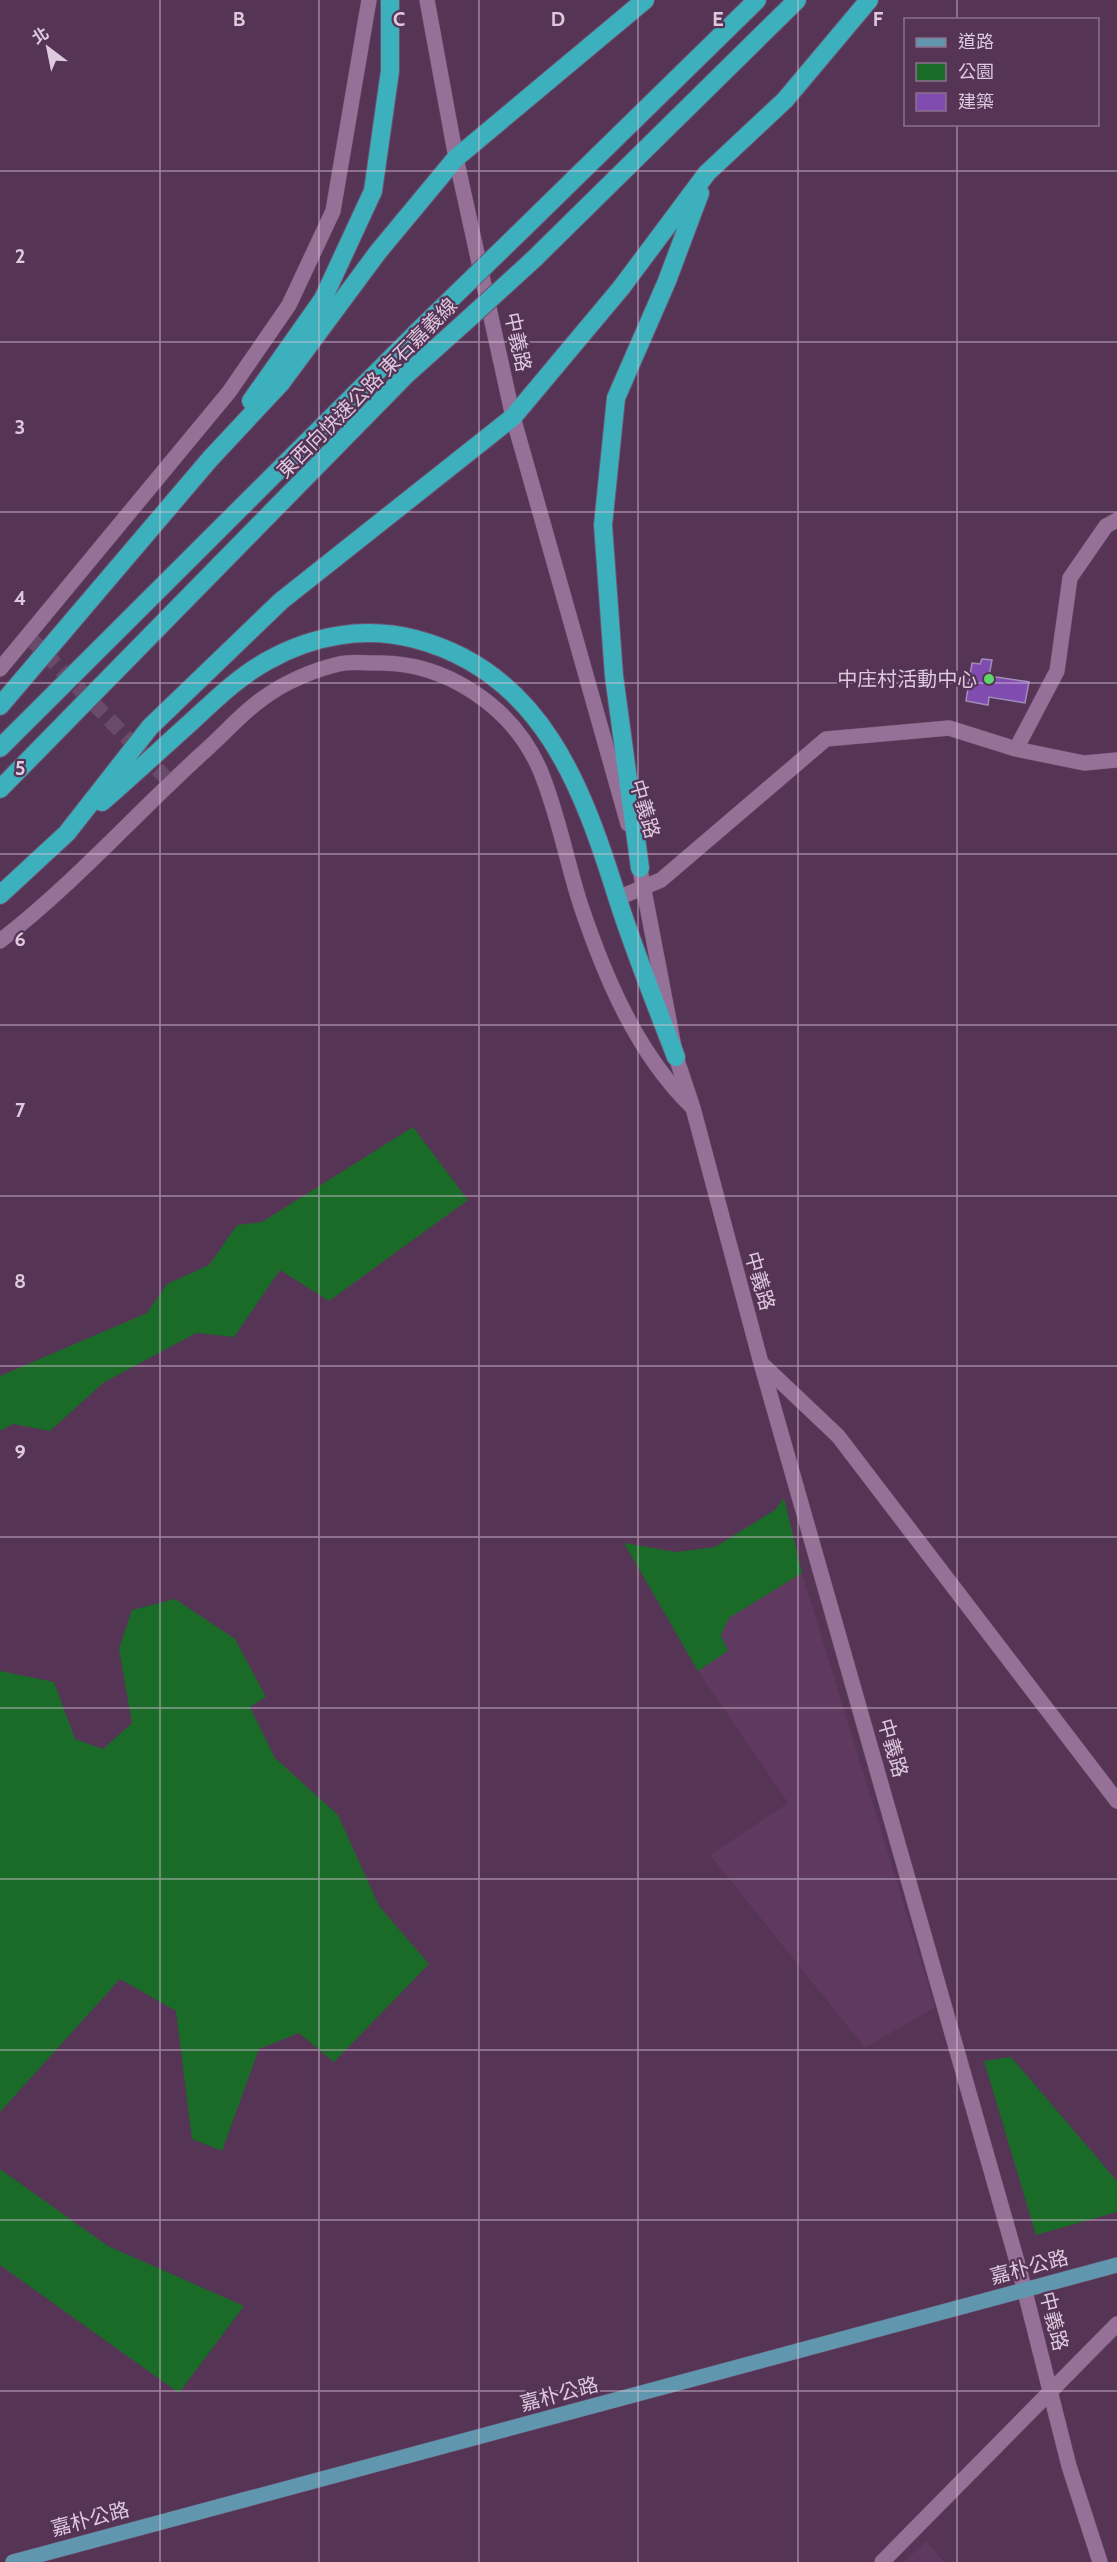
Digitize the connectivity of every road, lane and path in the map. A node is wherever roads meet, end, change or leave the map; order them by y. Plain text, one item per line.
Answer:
1 (369, 0) edge
2 (390, 0) edge
3 (428, 0) edge
4 (645, 0) edge
5 (757, 0) edge
6 (797, 0) edge
7 (869, 0) edge
8 (456, 158) junction
9 (707, 173) junction
10 (513, 417) junction
11 (210, 459) junction
12 (1117, 520) edge
13 (0, 669) edge
14 (0, 706) edge
15 (0, 748) edge
16 (1016, 749) junction
17 (1117, 760) edge
18 (0, 789) edge
19 (67, 833) junction
20 (640, 868) junction
21 (645, 888) junction
22 (0, 895) edge
23 (618, 898) junction
24 (0, 941) edge
25 (676, 1057) junction
26 (693, 1108) junction
27 (761, 1363) junction
28 (1117, 1801) edge
29 (1117, 2265) edge
30 (1025, 2290) junction
31 (1117, 2324) edge
32 (1049, 2390) junction
33 (13, 2562) edge
34 (882, 2562) edge
35 (1100, 2562) edge

1 - 13 street
2 - 11 highway
3 - 8 street, 中義路
4 - 8 highway
5 - 15 highway, 東西向快速公路 東石嘉義線, bridge
6 - 18 highway, 東西向快速公路 東石嘉義線, bridge
7 - 9 highway
8 - 10 street, 中義路
8 - 11 highway
9 - 10 highway
9 - 20 highway
10 - 19 highway
10 - 20 street, 中義路
11 - 14 highway
12 - 16 street
16 - 17 street
16 - 21 street
19 - 22 highway
19 - 23 highway
20 - 21 street, 中義路
21 - 23 street
21 - 25 street, 中義路
23 - 25 highway
24 - 26 street
25 - 26 street, 中義路
26 - 27 street, 中義路
27 - 28 street
27 - 30 street, 中義路
29 - 30 main road, 嘉朴公路
30 - 32 street, 中義路
30 - 33 main road, 嘉朴公路
31 - 32 street
32 - 34 street
32 - 35 street, 中義路

